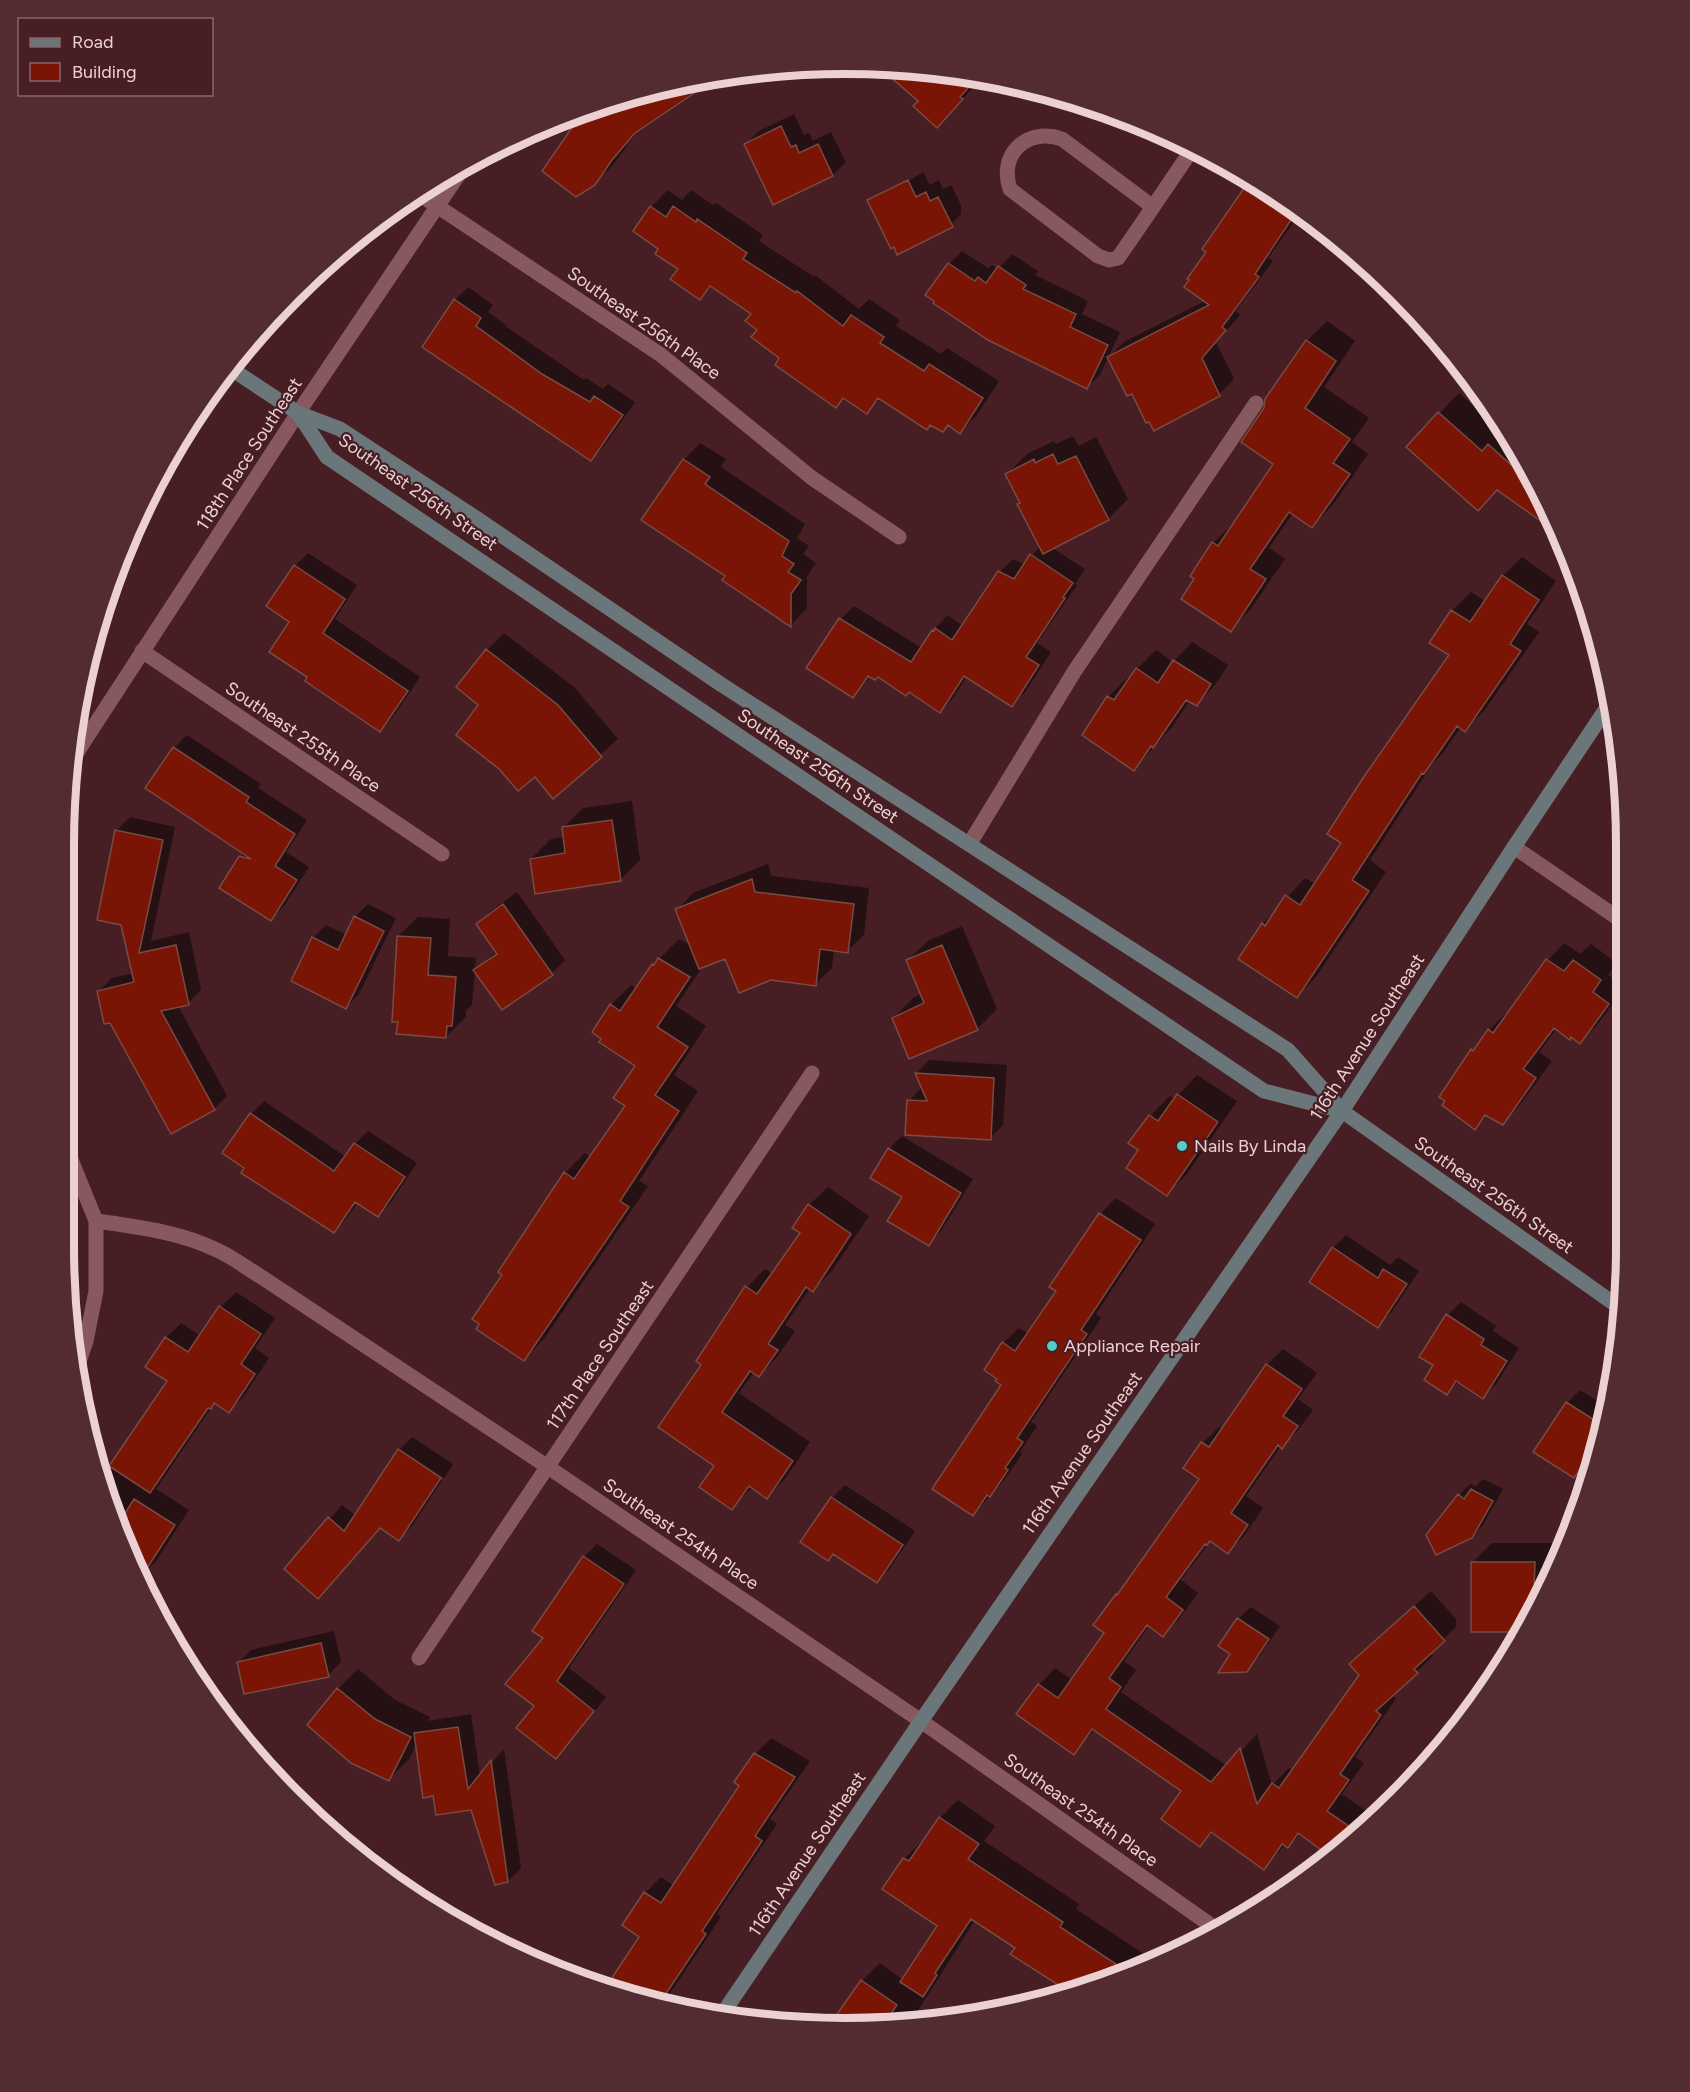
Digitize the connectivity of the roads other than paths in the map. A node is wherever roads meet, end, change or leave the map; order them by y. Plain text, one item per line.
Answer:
1 (1189, 154) edge
2 (455, 180) edge
3 (425, 198) edge
4 (436, 206) junction
5 (1153, 207) junction
6 (236, 372) edge
7 (1256, 403) dead end
8 (298, 413) junction
9 (899, 537) dead end
10 (142, 651) junction
11 (1605, 711) edge
12 (80, 748) edge
13 (970, 843) junction
14 (1514, 847) junction
15 (442, 854) dead end
16 (1616, 917) edge
17 (812, 1072) dead end
18 (1342, 1111) junction
19 (74, 1167) edge
20 (96, 1221) junction
21 (1614, 1304) edge
22 (81, 1355) edge
23 (548, 1467) junction
24 (419, 1658) dead end
25 (921, 1721) junction
26 (1211, 1926) edge
27 (726, 2009) edge

1 - 5 street
2 - 4 street, 118th Place Southeast
3 - 4 street, Southeast 256th Place
4 - 8 street, 118th Place Southeast
4 - 9 street, Southeast 256th Place
5 - 5 street
6 - 8 main road, Southeast 256th Street
7 - 13 street
8 - 10 street, 118th Place Southeast
8 - 13 main road, Southeast 256th Street
8 - 18 main road, Southeast 256th Street
10 - 12 street, 118th Place Southeast
10 - 15 street, Southeast 255th Place
11 - 14 main road, 116th Avenue Southeast
13 - 18 main road, Southeast 256th Street
14 - 16 street
14 - 18 main road, 116th Avenue Southeast
17 - 23 street, 117th Place Southeast
18 - 21 main road, Southeast 256th Street
18 - 25 main road, 116th Avenue Southeast
19 - 20 street
20 - 22 street
20 - 23 street, Southeast 254th Place
23 - 24 street, 117th Place Southeast
23 - 25 street, Southeast 254th Place
25 - 26 street, Southeast 254th Place
25 - 27 main road, 116th Avenue Southeast

